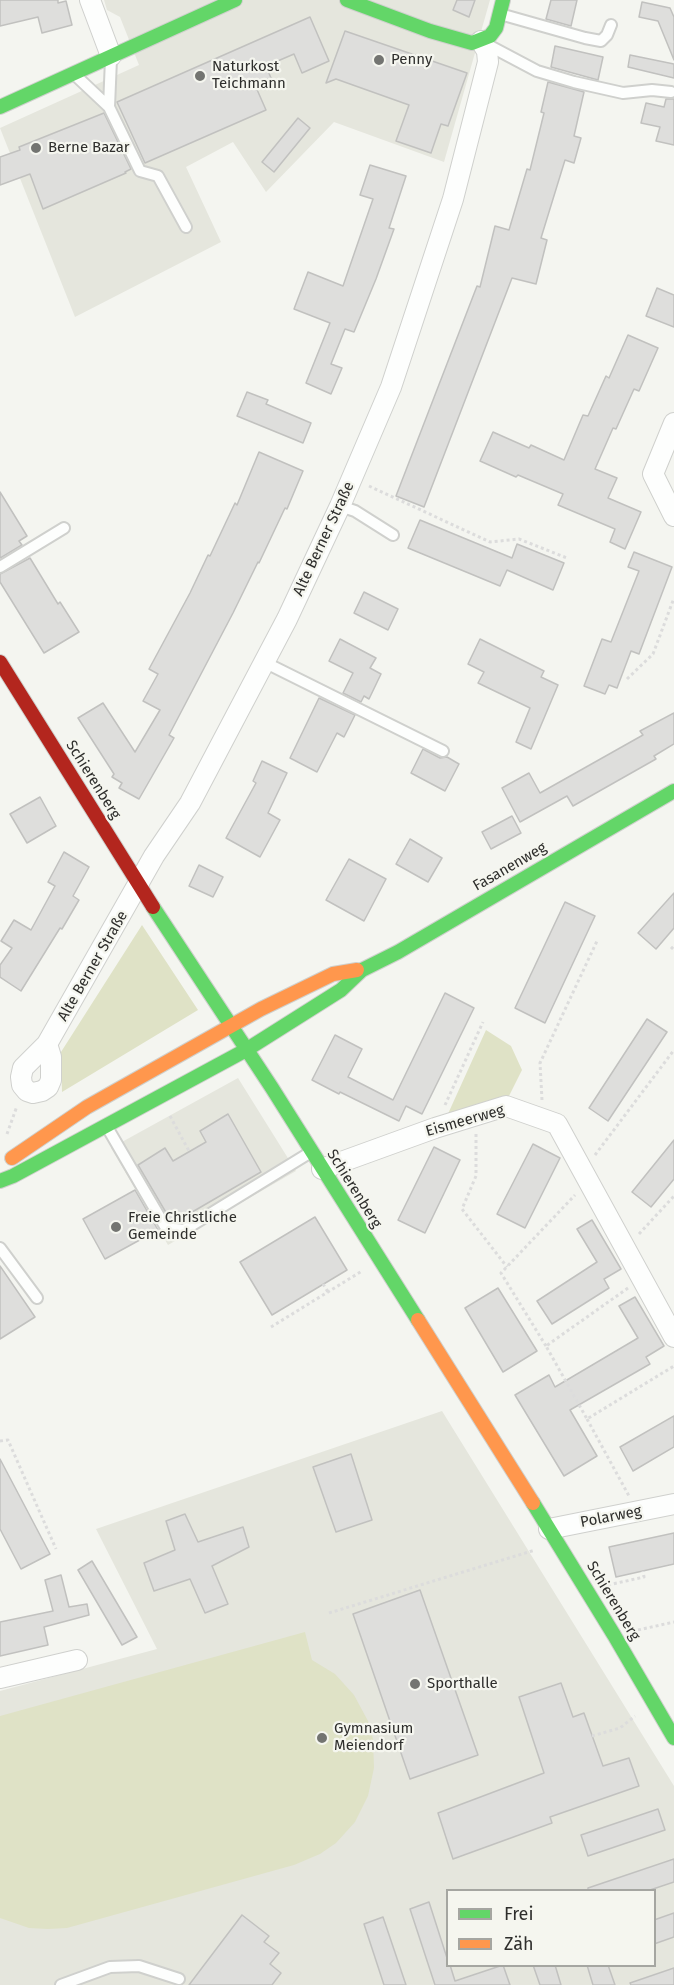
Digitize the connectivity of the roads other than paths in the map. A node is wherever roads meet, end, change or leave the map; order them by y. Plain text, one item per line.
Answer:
1 (90, 0) edge
2 (235, 0) edge
3 (347, 0) edge
4 (502, 7) edge
5 (611, 25) dead end
6 (481, 41) junction
7 (111, 56) junction
8 (73, 73) junction
9 (670, 92) dead end
10 (0, 107) edge
11 (109, 107) junction
12 (186, 228) dead end
13 (674, 423) edge
14 (340, 506) junction
15 (674, 516) edge
16 (64, 528) dead end
17 (393, 535) dead end
18 (0, 567) edge
19 (0, 662) edge
20 (264, 662) junction
21 (443, 751) dead end
22 (674, 791) edge
23 (139, 885) junction
24 (362, 970) junction
25 (231, 1026) junction
26 (47, 1044) junction
27 (246, 1050) junction
28 (106, 1126) junction
29 (312, 1152) junction
30 (322, 1169) junction
31 (0, 1170) edge
32 (0, 1181) edge
33 (0, 1248) edge
34 (37, 1298) dead end
35 (674, 1337) edge
36 (674, 1504) edge
37 (553, 1536) junction
38 (77, 1660) dead end
39 (0, 1678) edge
40 (674, 1738) edge
41 (179, 1979) dead end
42 (61, 1985) edge

1 - 7 street
2 - 7 street
3 - 6 street
4 - 5 lane
4 - 6 street
6 - 9 lane
6 - 14 street, Alte Berner Straße
7 - 8 street
7 - 11 lane
8 - 10 street
8 - 11 lane
11 - 12 lane
13 - 15 street
14 - 17 lane
14 - 20 street, Alte Berner Straße
16 - 18 lane
19 - 23 street, Schierenberg
20 - 21 lane
20 - 23 street, Alte Berner Straße
22 - 24 street, Fasanenweg
23 - 25 street, Schierenberg
23 - 26 street, Alte Berner Straße
24 - 25 street, Fasanenweg
24 - 27 street, Fasanenweg
25 - 27 street, Schierenberg
25 - 31 street, Fasanenweg
26 - 26 street, Alte Berner Straße
27 - 28 street, Fasanenweg
27 - 29 street, Schierenberg
28 - 29 lane
28 - 32 street, Fasanenweg
29 - 30 street, Schierenberg
30 - 35 street, Eismeerweg
30 - 37 street, Schierenberg
33 - 34 lane
36 - 37 street, Polarweg
37 - 40 street, Schierenberg
38 - 39 street
41 - 42 lane

